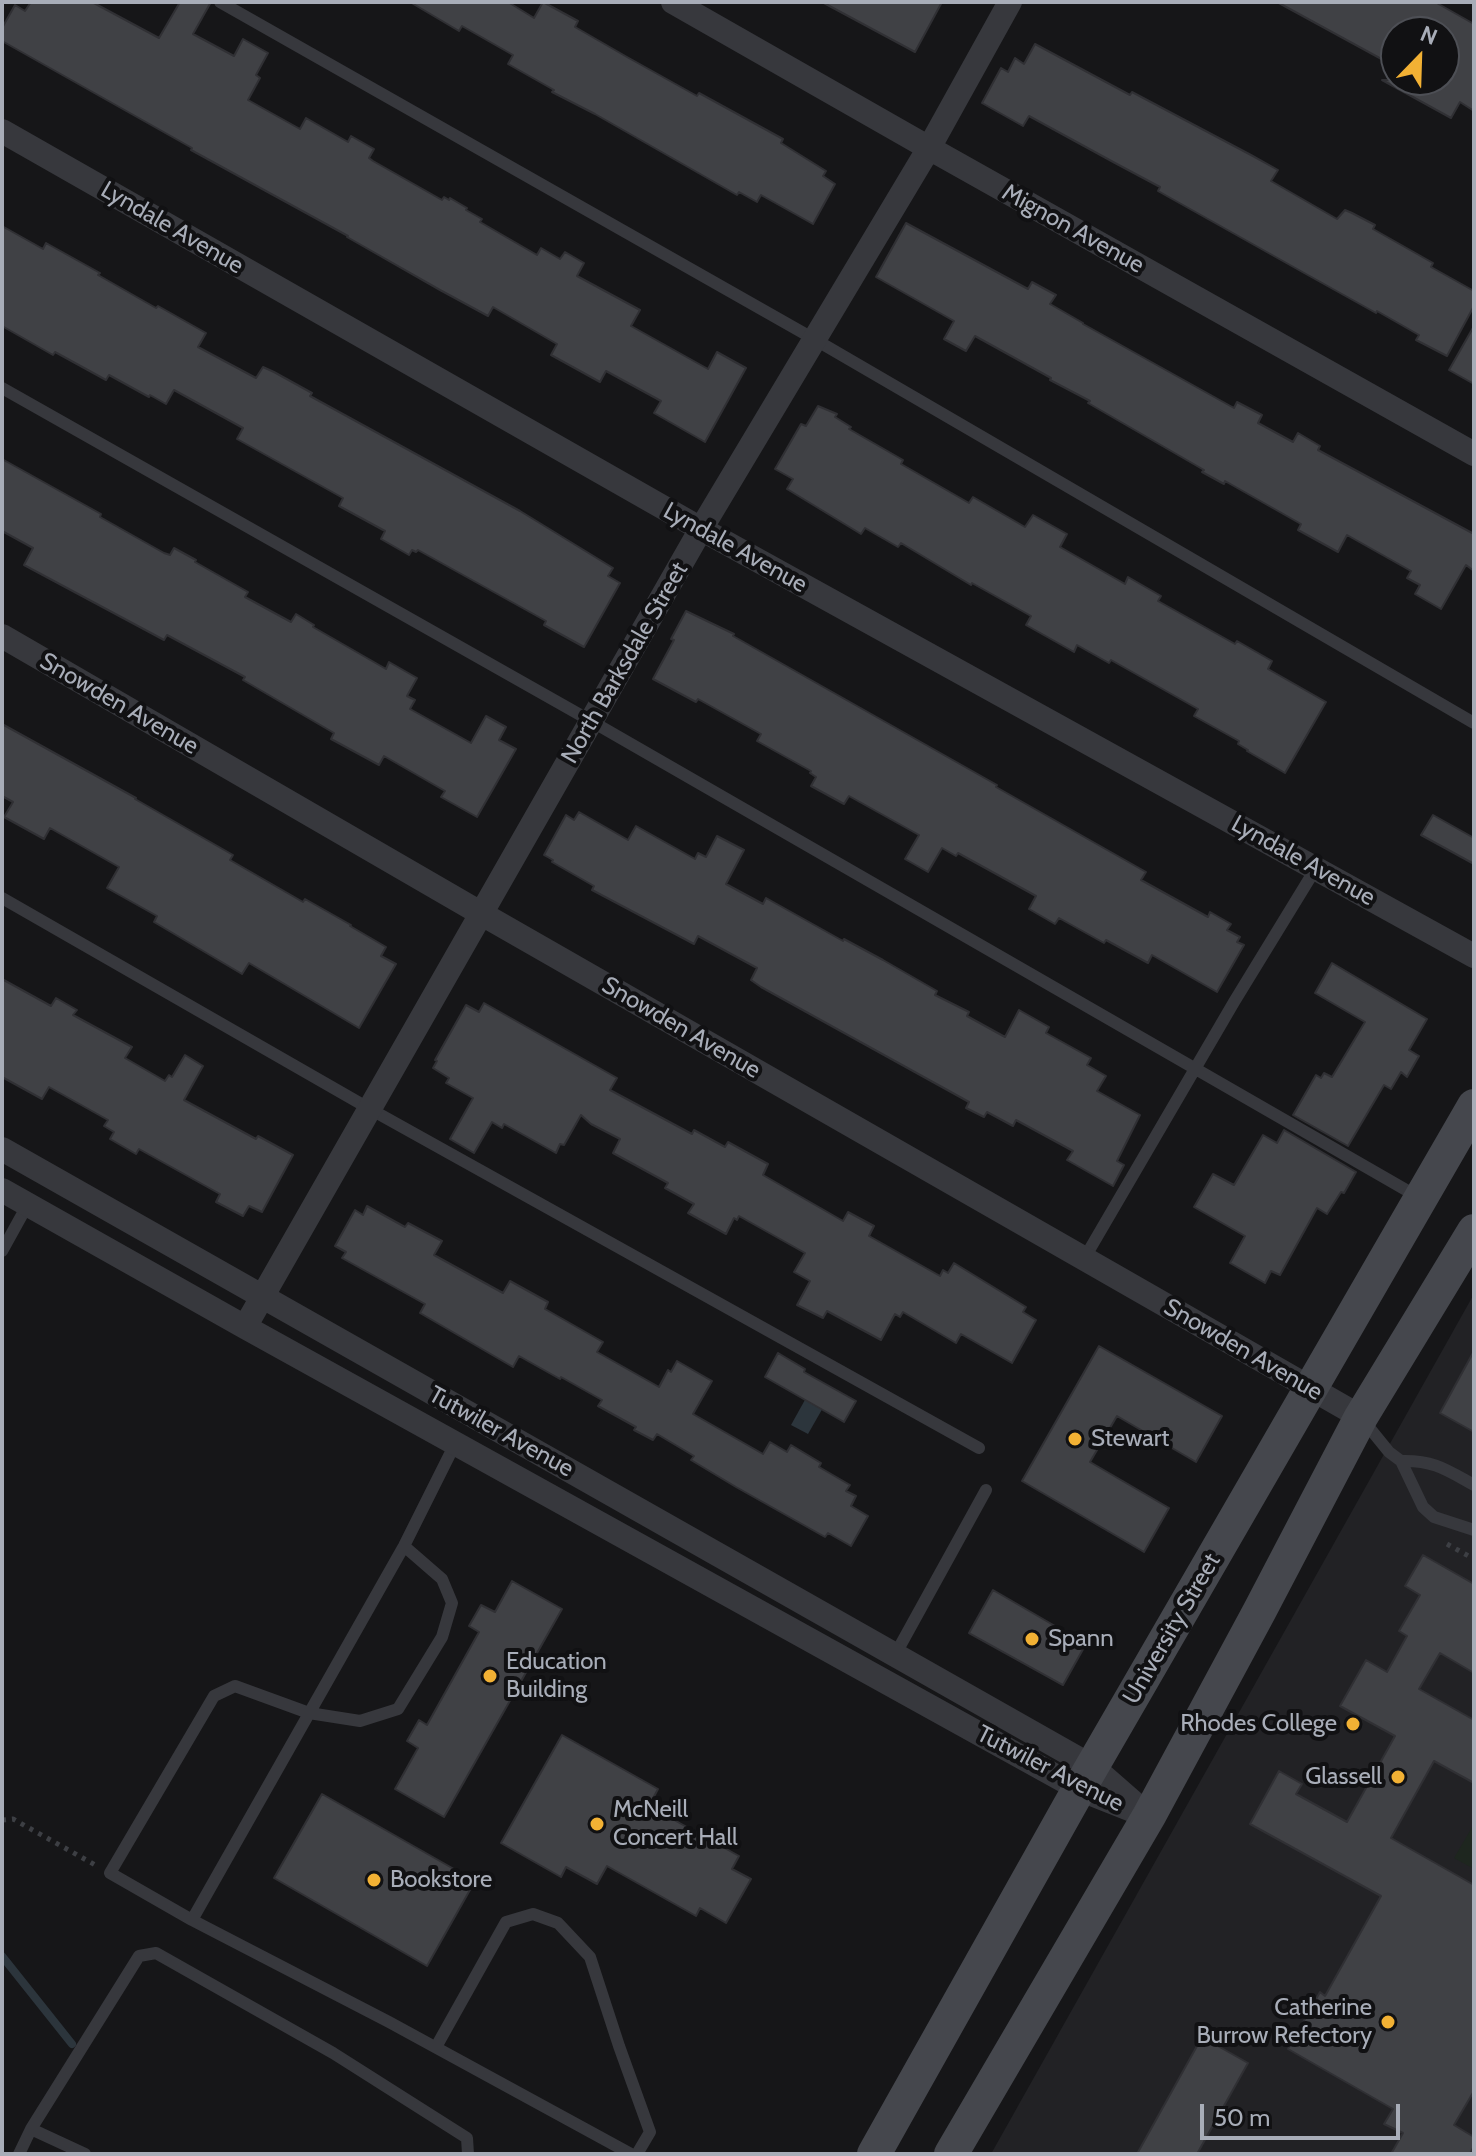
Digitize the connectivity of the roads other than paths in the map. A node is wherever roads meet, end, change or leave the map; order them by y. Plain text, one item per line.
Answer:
1 (220, 2) edge
2 (673, 2) edge
3 (1010, 2) edge
4 (2, 131) edge
5 (929, 148) junction
6 (814, 339) junction
7 (2, 388) edge
8 (1474, 454) edge
9 (701, 529) junction
10 (2, 636) edge
11 (591, 721) junction
12 (1474, 723) edge
13 (1316, 868) junction
14 (2, 898) edge
15 (482, 914) junction
16 (1474, 956) edge
17 (1196, 1069) junction
18 (1474, 1106) edge
19 (370, 1109) junction
20 (2, 1149) edge
21 (2, 1190) edge
22 (1422, 1199) junction
23 (28, 1204) junction
24 (1474, 1231) edge
25 (2, 1251) edge
26 (1084, 1259) junction
27 (262, 1297) junction
28 (245, 1327) junction
29 (1310, 1388) junction
30 (471, 1415) junction
31 (1361, 1417) junction
32 (455, 1444) junction
33 (979, 1448) dead end
34 (1401, 1461) junction
35 (1474, 1485) edge
36 (986, 1490) dead end
37 (672, 1529) junction
38 (1474, 1530) edge
39 (404, 1546) junction
40 (656, 1556) junction
41 (895, 1655) junction
42 (309, 1713) junction
43 (1086, 1778) junction
44 (1149, 1816) junction
45 (192, 1920) junction
46 (436, 2047) junction
47 (31, 2129) junction
48 (19, 2154) edge
49 (85, 2154) edge
50 (468, 2154) edge
51 (631, 2154) edge
52 (637, 2154) edge
53 (874, 2154) edge
54 (951, 2154) edge

1 - 6 lane
2 - 5 street, Mignon Avenue
3 - 5 street, North Barksdale Street
4 - 9 street, Lyndale Avenue
5 - 6 street, North Barksdale Street
5 - 8 street, Mignon Avenue
6 - 9 street, North Barksdale Street
6 - 12 lane
7 - 11 lane
9 - 11 street, North Barksdale Street
9 - 13 street, Lyndale Avenue
10 - 15 street, Snowden Avenue
11 - 15 street, North Barksdale Street
11 - 17 lane
13 - 16 street, Lyndale Avenue
13 - 17 lane
14 - 19 lane
15 - 19 street, North Barksdale Street
15 - 26 street, Snowden Avenue
17 - 22 lane
17 - 26 lane
18 - 22 main road, University Street
19 - 27 street, North Barksdale Street
19 - 33 lane
20 - 27 street, Tutwiler Avenue
21 - 23 street, Tutwiler Avenue
22 - 29 main road, University Street
23 - 25 lane
23 - 28 street, Tutwiler Avenue
24 - 31 main road
26 - 29 street, Snowden Avenue
27 - 28 street, North Barksdale Street
27 - 30 street, Tutwiler Avenue
28 - 32 street, Tutwiler Avenue
29 - 31 street, Snowden Avenue
29 - 43 main road, University Street
30 - 32 street
30 - 37 street, Tutwiler Avenue
31 - 34 lane
31 - 44 main road
32 - 39 lane
32 - 40 street, Tutwiler Avenue
34 - 35 lane
34 - 38 lane
36 - 41 lane
37 - 40 street
37 - 41 street, Tutwiler Avenue
39 - 42 lane
39 - 42 lane
40 - 43 street, Tutwiler Avenue
41 - 43 street, Tutwiler Avenue
42 - 45 lane
42 - 45 lane
43 - 44 street, Tutwiler Avenue
43 - 53 main road, University Street
44 - 54 main road
45 - 46 lane
46 - 51 lane
46 - 52 lane
47 - 48 lane
47 - 49 lane
47 - 50 lane

